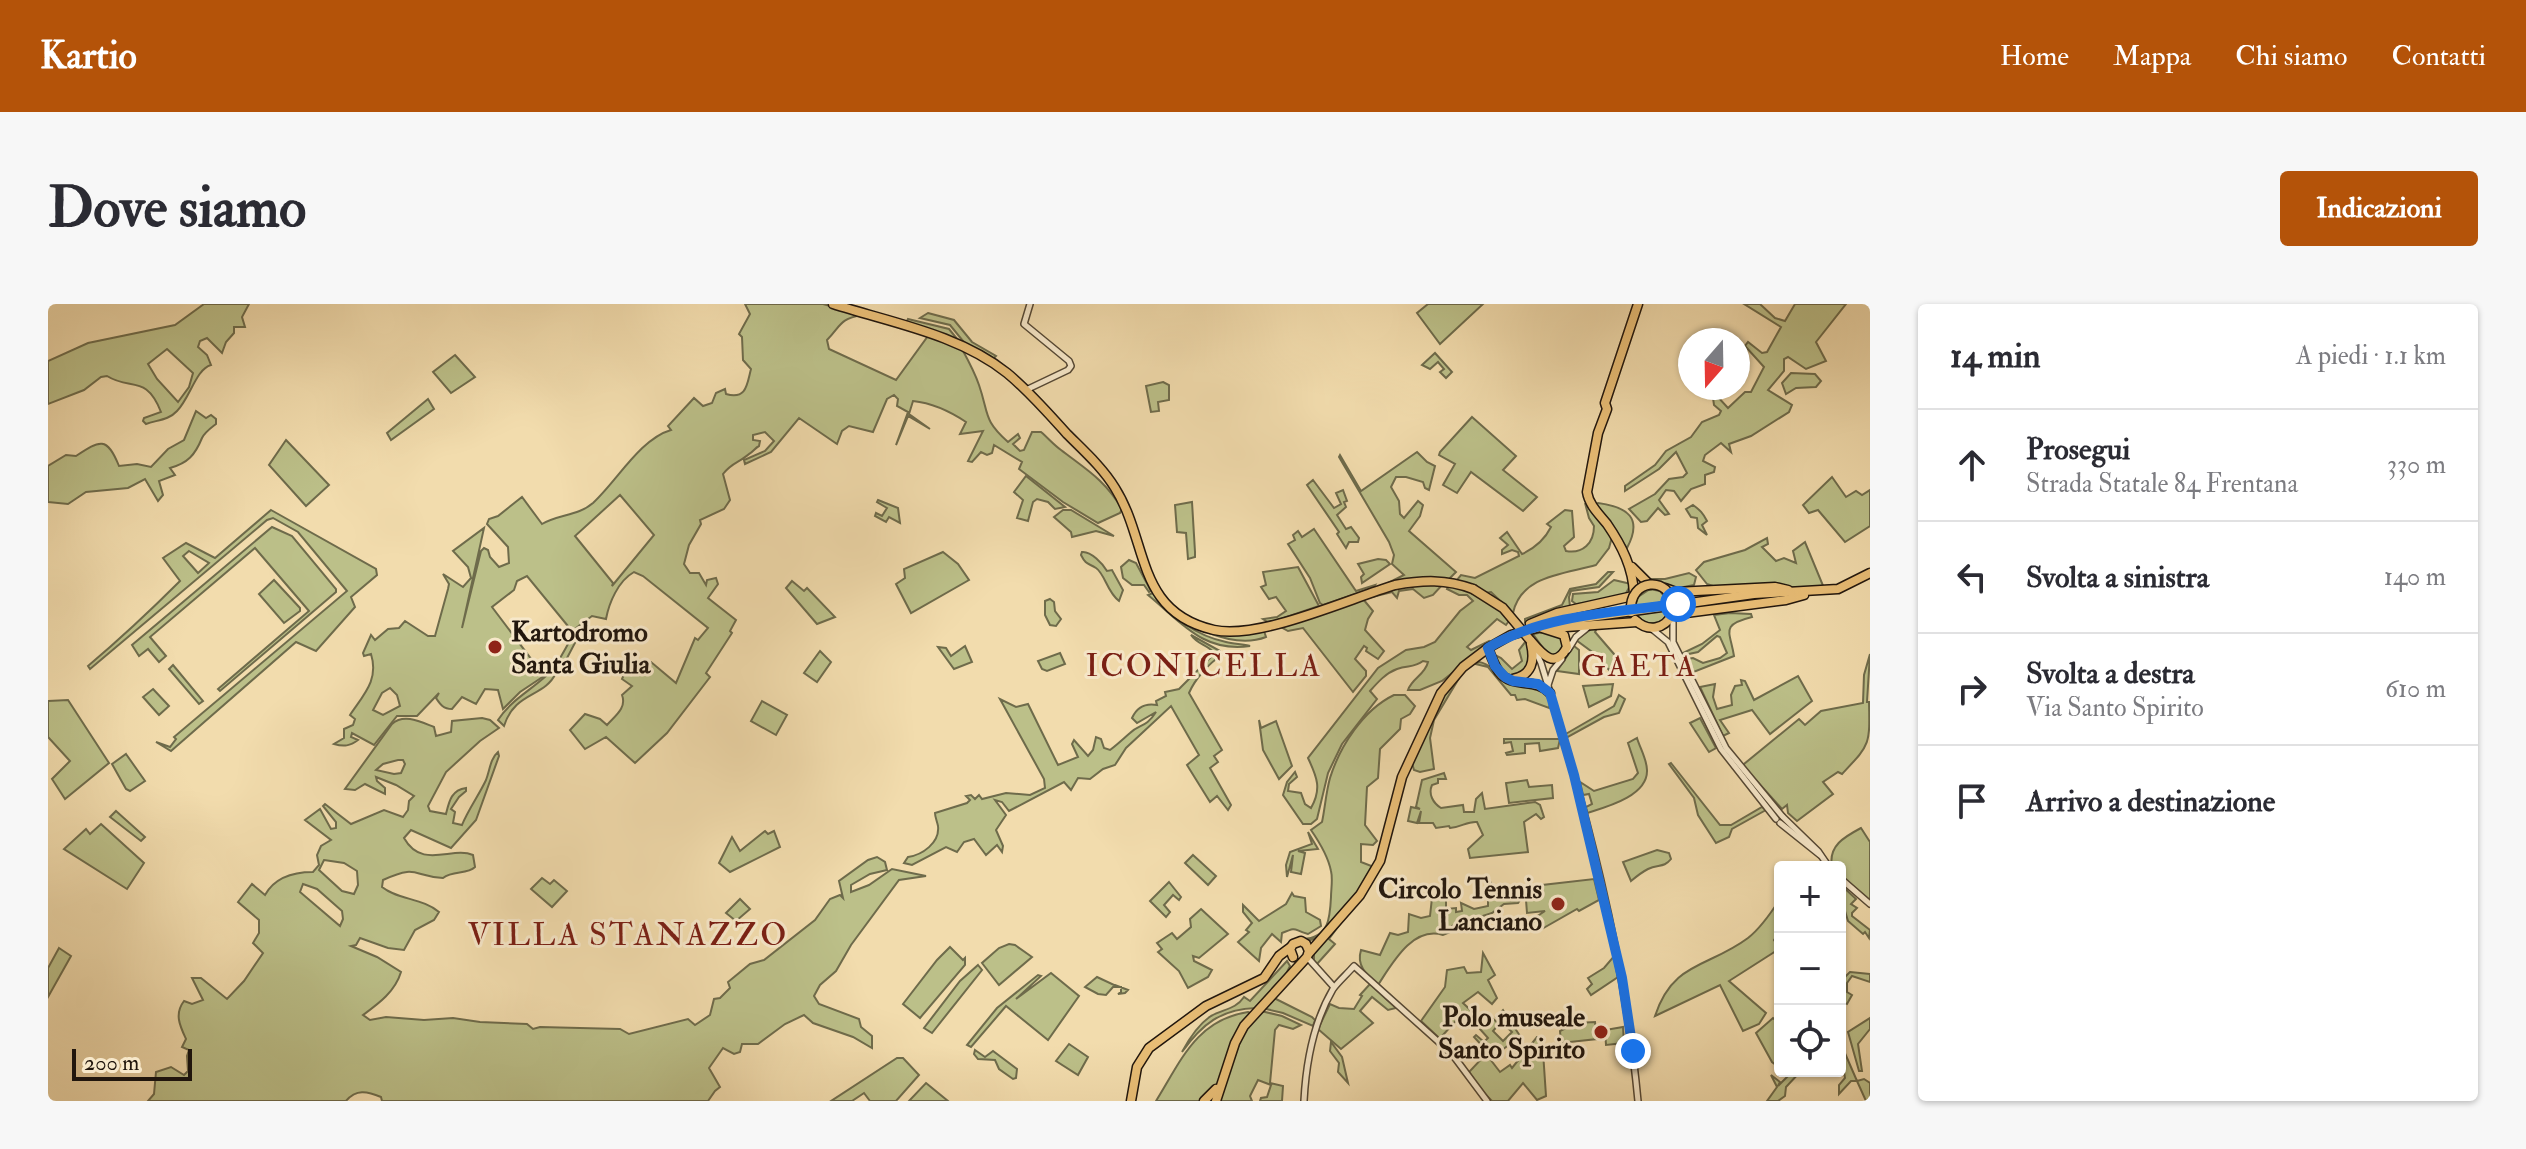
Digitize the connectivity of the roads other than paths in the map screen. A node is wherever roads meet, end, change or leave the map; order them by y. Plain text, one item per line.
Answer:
1 (833, 304) edge
2 (1030, 304) edge
3 (1638, 304) edge
4 (1026, 390) junction
5 (1629, 563) junction
6 (1870, 573) edge
7 (1650, 585) junction
8 (1665, 588) junction
9 (1816, 591) junction
10 (1796, 592) junction
11 (1634, 595) junction
12 (1673, 614) junction
13 (1637, 622) junction
14 (1597, 623) junction
15 (1542, 628) junction
16 (1651, 628) junction
17 (1511, 635) junction
18 (1530, 640) junction
19 (1488, 648) junction
20 (1476, 657) junction
21 (1495, 666) junction
22 (1501, 674) junction
23 (1549, 689) junction
24 (1780, 819) junction
25 (1825, 861) edge
26 (1846, 883) edge
27 (1870, 904) edge
28 (1327, 933) junction
29 (1304, 942) junction
30 (1291, 947) junction
31 (1303, 958) junction
32 (1277, 960) junction
33 (1332, 984) junction
34 (1222, 1082) junction
35 (1638, 1100) edge
36 (1131, 1101) edge
37 (1204, 1101) edge
38 (1216, 1101) edge
39 (1304, 1101) edge
40 (1487, 1101) edge
41 (1631, 1101) edge

1 - 4 main road
2 - 4 street
3 - 5 main road
4 - 18 main road, bridge
5 - 7 main road
5 - 11 main road
6 - 9 main road
7 - 8 main road, bridge
7 - 11 main road, bridge
8 - 10 main road, bridge
8 - 12 main road, bridge
9 - 10 main road
9 - 12 main road
10 - 15 main road
11 - 13 main road, bridge
11 - 17 main road
12 - 16 main road
12 - 24 street
13 - 14 main road
13 - 16 main road
14 - 15 main road
14 - 23 street
15 - 17 main road
15 - 18 main road
16 - 24 street
17 - 19 main road
18 - 22 main road
18 - 23 street
19 - 20 main road
19 - 21 main road
20 - 21 main road
20 - 28 main road
21 - 22 main road
22 - 23 main road
23 - 35 street
24 - 25 street
26 - 27 street
28 - 29 main road
28 - 31 main road
29 - 30 main road
29 - 31 main road
30 - 31 main road
30 - 32 main road
31 - 32 main road
31 - 33 street
31 - 34 main road
32 - 36 main road
33 - 39 street
33 - 40 street
34 - 37 main road
34 - 38 main road
35 - 41 street

